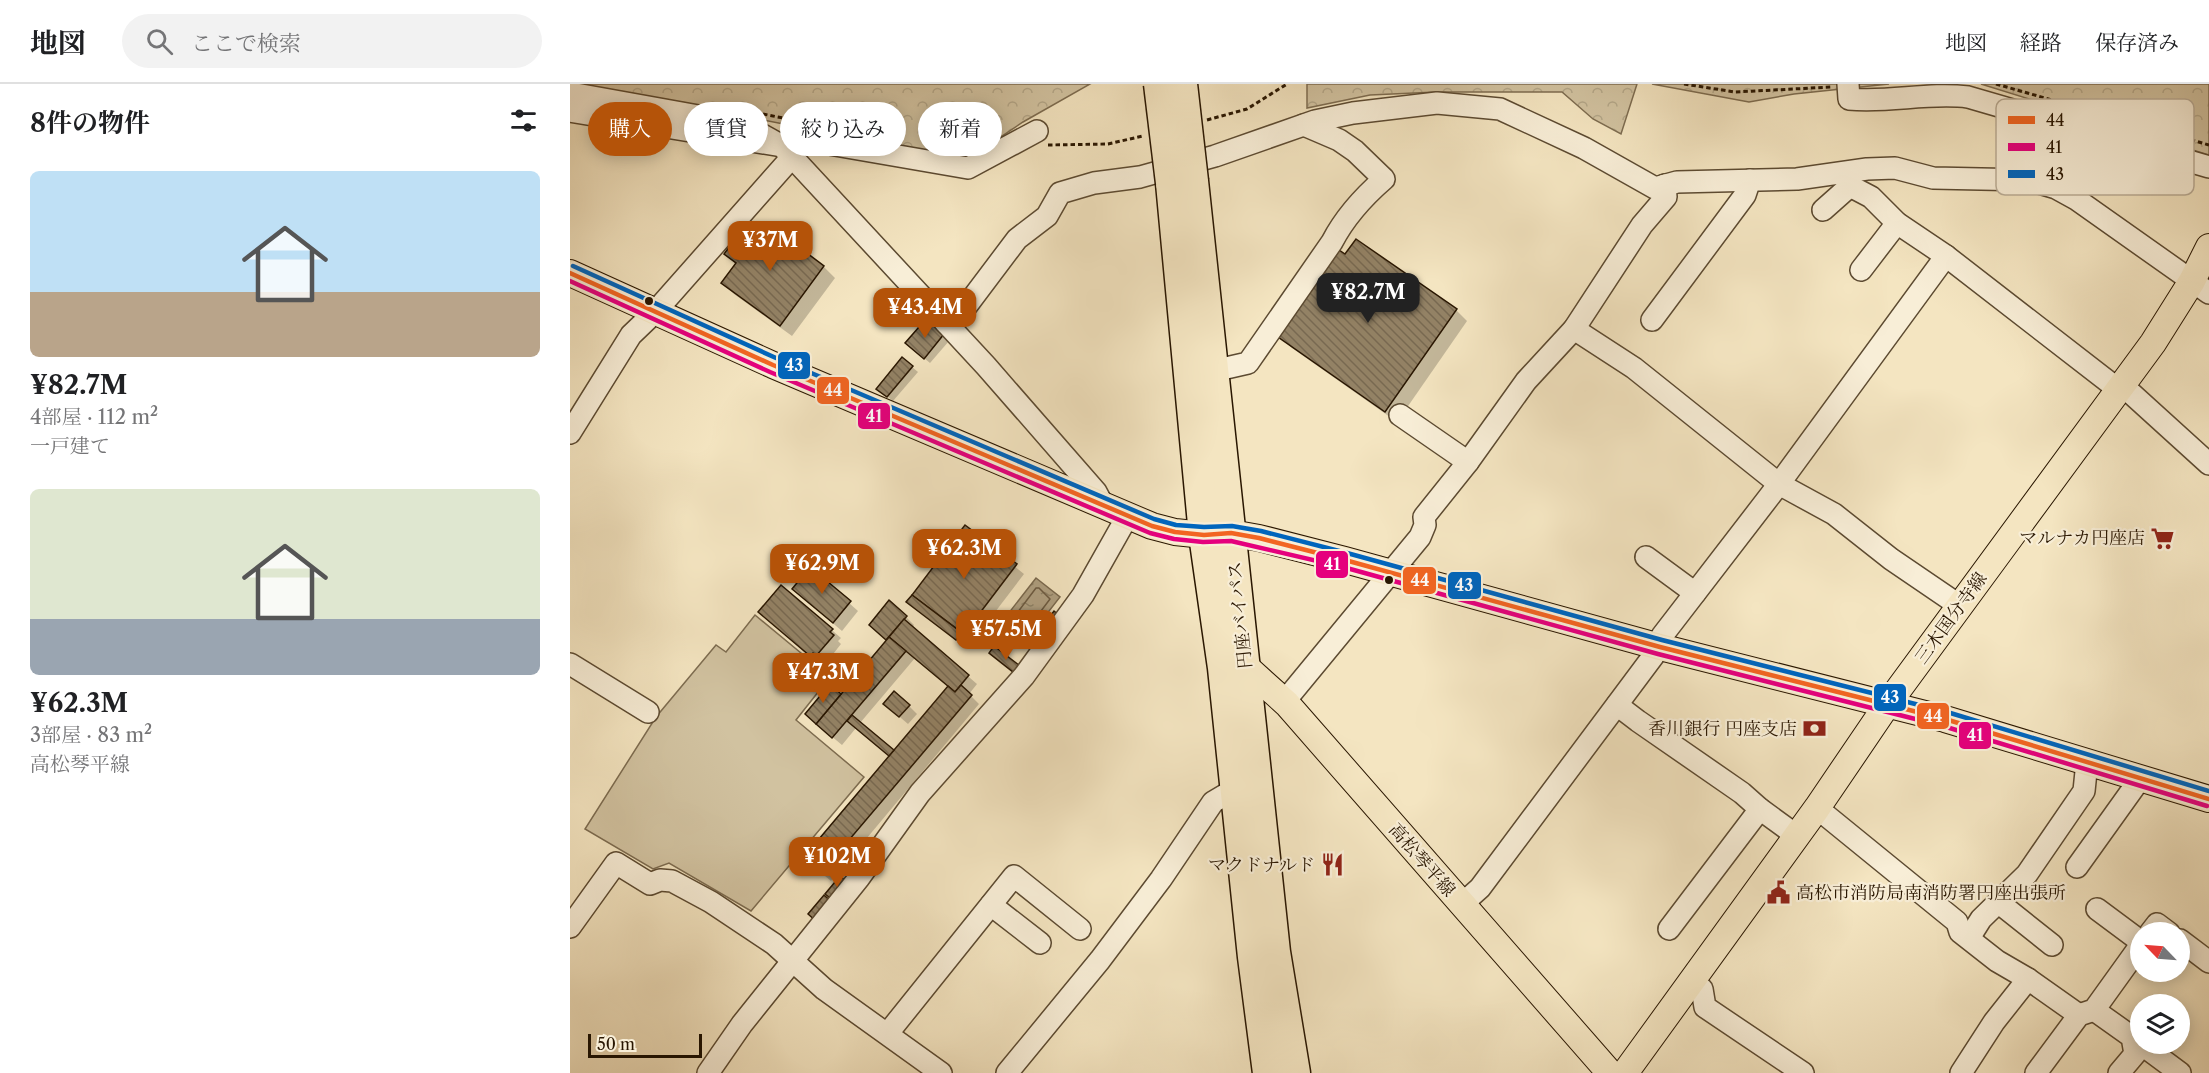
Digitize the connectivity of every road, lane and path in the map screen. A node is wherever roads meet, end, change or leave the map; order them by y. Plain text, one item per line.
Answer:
1 (1160, 84) edge
2 (1182, 84) edge
3 (1287, 84) edge
4 (1684, 84) edge
5 (1996, 84) edge
6 (1849, 85) edge
7 (570, 93) edge
8 (2048, 99) edge
9 (1996, 105) edge
10 (570, 111) edge
11 (1201, 122) dead end
12 (1304, 125) junction
13 (1037, 131) dead end
14 (1148, 135) dead end
15 (2194, 141) edge
16 (2209, 145) edge
17 (1013, 146) junction
18 (780, 148) edge
19 (780, 151) edge
20 (784, 156) edge
21 (791, 156) edge
22 (898, 156) edge
23 (2194, 163) edge
24 (2209, 167) edge
25 (1848, 179) junction
26 (1996, 179) edge
27 (1750, 180) junction
28 (1182, 182) junction
29 (1665, 185) junction
30 (2069, 195) edge
31 (1823, 210) dead end
32 (1897, 223) junction
33 (2209, 247) edge
34 (1946, 256) junction
35 (1861, 270) dead end
36 (570, 273) edge
37 (2200, 287) edge
38 (655, 312) junction
39 (1652, 320) dead end
40 (946, 323) junction
41 (1574, 329) junction
42 (1213, 371) junction
43 (2121, 388) junction
44 (1400, 415) dead end
45 (570, 433) edge
46 (1468, 462) junction
47 (2209, 464) edge
48 (1779, 484) junction
49 (1115, 512) junction
50 (1217, 534) junction
51 (1646, 557) dead end
52 (1390, 572) junction
53 (1695, 593) junction
54 (1960, 606) junction
55 (1660, 646) junction
56 (570, 664) edge
57 (1234, 668) junction
58 (1284, 702) junction
59 (1617, 705) junction
60 (1887, 705) junction
61 (648, 712) dead end
62 (2087, 762) junction
63 (2140, 779) junction
64 (1235, 789) junction
65 (2209, 799) edge
66 (1817, 808) junction
67 (1760, 809) junction
68 (1797, 836) junction
69 (2077, 867) dead end
70 (1998, 902) junction
71 (991, 905) junction
72 (1461, 905) junction
73 (2097, 909) dead end
74 (570, 927) edge
75 (1080, 929) dead end
76 (1669, 929) dead end
77 (2130, 934) edge
78 (1969, 939) junction
79 (1040, 943) dead end
80 (2052, 945) dead end
81 (2190, 948) edge
82 (2130, 958) edge
83 (793, 960) junction
84 (2209, 962) edge
85 (2028, 979) junction
86 (1693, 981) junction
87 (2087, 1012) junction
88 (888, 1033) junction
89 (2130, 1037) edge
90 (2135, 1054) edge
91 (2154, 1054) edge
92 (708, 1073) edge
93 (941, 1073) edge
94 (1007, 1073) edge
95 (1268, 1073) edge
96 (1295, 1073) edge
97 (1610, 1073) edge
98 (1625, 1073) edge
99 (1803, 1073) edge
100 (1961, 1073) edge
101 (2036, 1073) edge
102 (2120, 1073) edge
103 (2180, 1073) edge

1 - 28 highway, 円座バイパス, bridge
2 - 28 highway, 円座バイパス, bridge
3 - 11 path
4 - 6 path
5 - 8 path
6 - 9 street
7 - 18 street
10 - 19 street
12 - 29 street
12 - 40 street
12 - 42 street
13 - 17 street
14 - 17 path
15 - 16 path
17 - 22 street
20 - 38 street
21 - 40 street
23 - 24 street
25 - 26 street
25 - 27 street
25 - 31 street
25 - 32 street
27 - 29 street
27 - 39 street
28 - 42 highway, 円座バイパス
28 - 50 highway, 円座バイパス
29 - 41 street
30 - 37 street
32 - 34 street
32 - 35 street
33 - 37 main road, 三木国分寺線
34 - 43 street
34 - 48 street
36 - 38 main road
37 - 43 main road, 三木国分寺線
38 - 45 street
38 - 49 main road
40 - 49 street
41 - 46 street
41 - 48 street
42 - 50 highway, 円座バイパス
43 - 47 street
43 - 54 main road, 三木国分寺線
44 - 46 street
46 - 52 street
48 - 53 street
48 - 54 street
49 - 50 main road
49 - 83 street
50 - 52 main road
50 - 57 highway, 円座バイパス
51 - 53 street
52 - 55 main road
52 - 58 street
53 - 55 street
54 - 60 main road, 三木国分寺線
55 - 59 street
55 - 60 main road
56 - 61 street
57 - 58 main road, 高松琴平線
57 - 64 highway, 円座バイパス
57 - 96 highway, 円座バイパス
58 - 72 main road, 高松琴平線
59 - 67 street
59 - 72 street
60 - 62 main road
60 - 66 main road, 三木国分寺線
62 - 63 main road
62 - 70 street
63 - 65 main road
63 - 69 street
64 - 94 street
64 - 95 highway, 円座バイパス
66 - 68 main road, 三木国分寺線
66 - 78 street
67 - 68 street
67 - 76 street
68 - 86 main road, 三木国分寺線
70 - 78 street
70 - 80 street
71 - 75 street
71 - 79 street
71 - 88 street
72 - 97 main road, 高松琴平線
73 - 77 street
74 - 83 street
78 - 85 street
81 - 84 street
82 - 87 street
83 - 88 street
83 - 92 street
85 - 87 street
85 - 100 street
86 - 98 main road, 三木国分寺線
86 - 99 street
87 - 89 street
87 - 101 street
88 - 93 street
90 - 102 street
91 - 103 street

